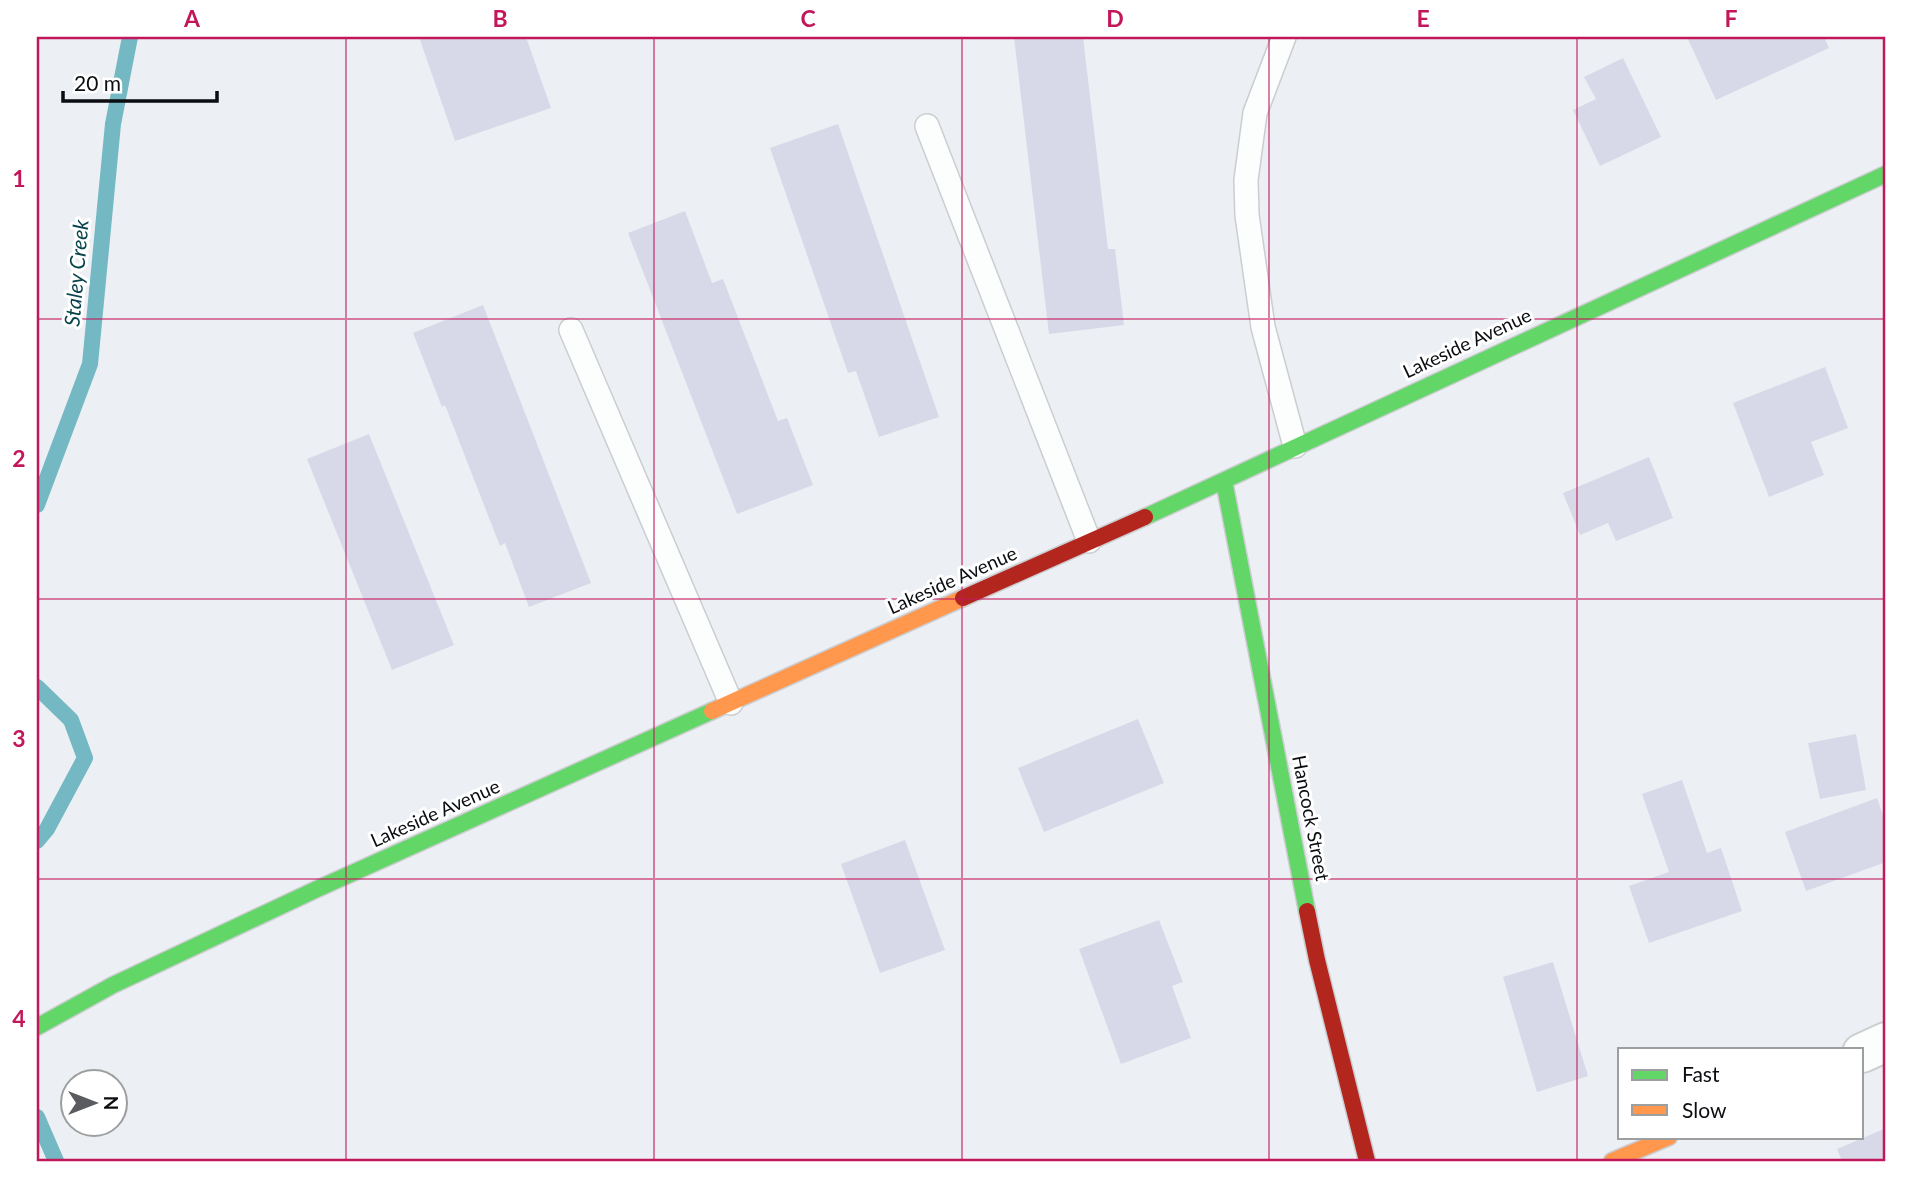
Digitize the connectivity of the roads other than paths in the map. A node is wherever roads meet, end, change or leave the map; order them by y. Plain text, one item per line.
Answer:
1 (1284, 37) edge
2 (927, 126) dead end
3 (1886, 174) edge
4 (571, 330) dead end
5 (1294, 446) junction
6 (1224, 481) junction
7 (1089, 541) junction
8 (731, 703) junction
9 (37, 1027) edge
10 (1886, 1042) edge
11 (1864, 1052) edge
12 (1667, 1138) edge
13 (1367, 1161) edge
14 (1612, 1161) edge

1 - 5 lane
2 - 7 lane
3 - 5 street, Lakeside Avenue
4 - 8 lane
5 - 6 street, Lakeside Avenue
6 - 7 street, Lakeside Avenue
6 - 13 street, Hancock Street
7 - 8 street, Lakeside Avenue
8 - 9 street, Lakeside Avenue
10 - 11 street
12 - 14 street

